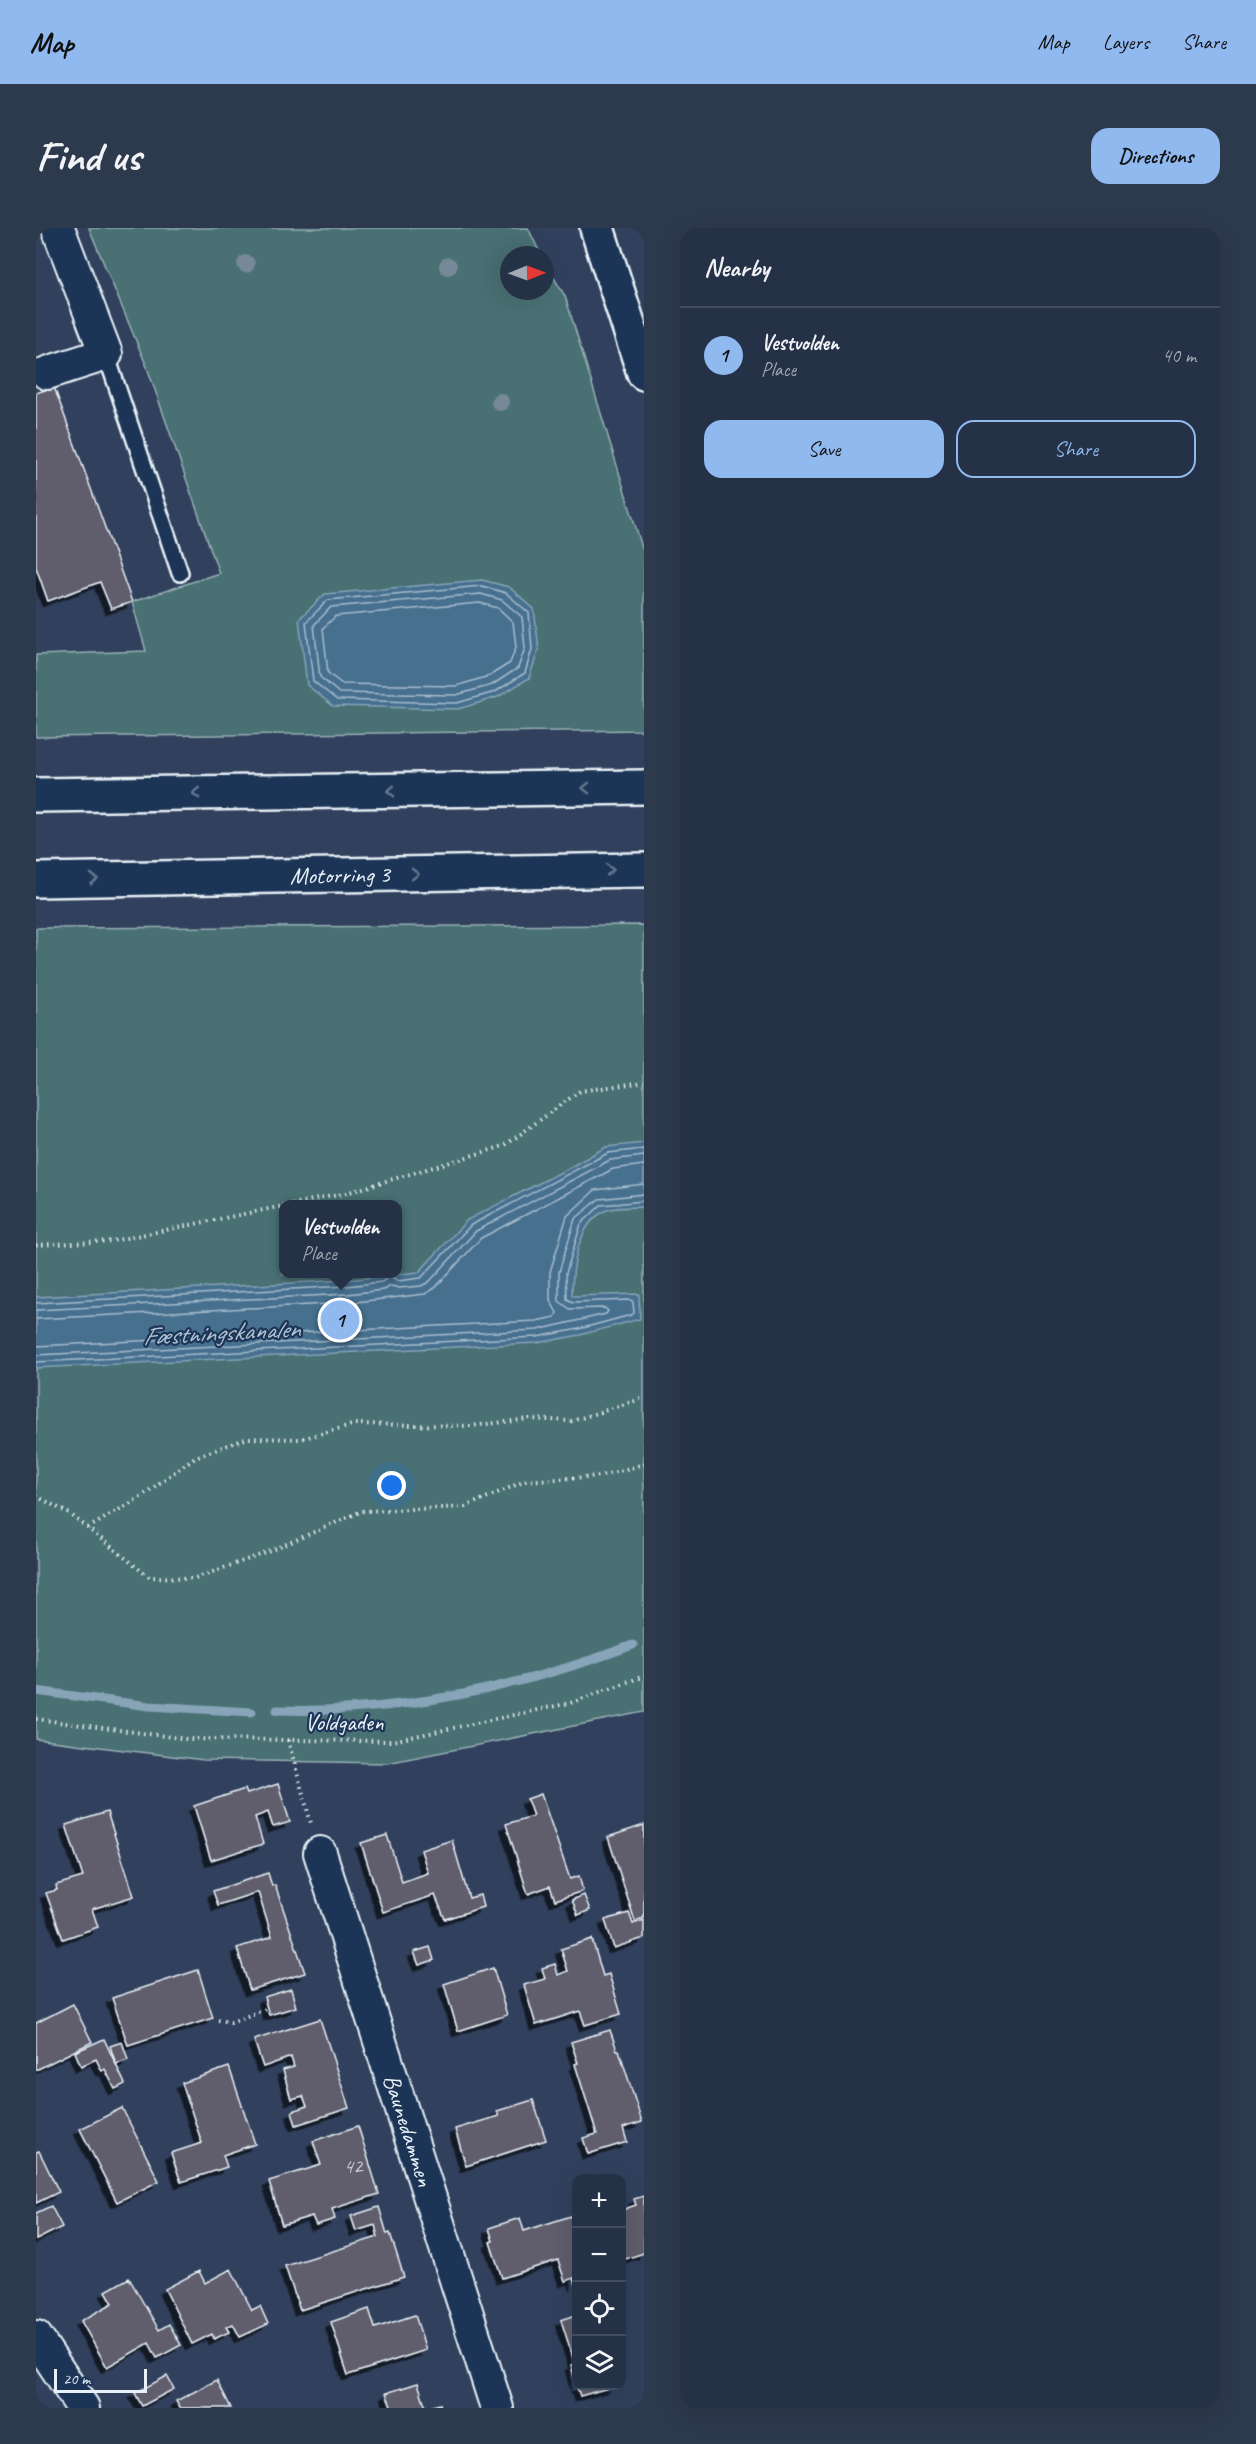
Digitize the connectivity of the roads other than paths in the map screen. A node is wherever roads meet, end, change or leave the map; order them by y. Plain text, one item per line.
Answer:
1 (58, 228) edge
2 (597, 228) edge
3 (106, 354) junction
4 (644, 373) edge
5 (41, 375) edge
6 (180, 573) dead end
7 (644, 788) edge
8 (36, 795) edge
9 (644, 870) edge
10 (36, 880) edge
11 (320, 1852) road end
12 (36, 2337) edge
13 (83, 2408) edge
14 (497, 2408) edge

1 - 3 street
2 - 4 main road
3 - 5 street
3 - 6 lane
7 -> 8 main road
10 -> 9 main road, Motorring 3
11 - 14 street, Baunedammen
12 - 13 street

